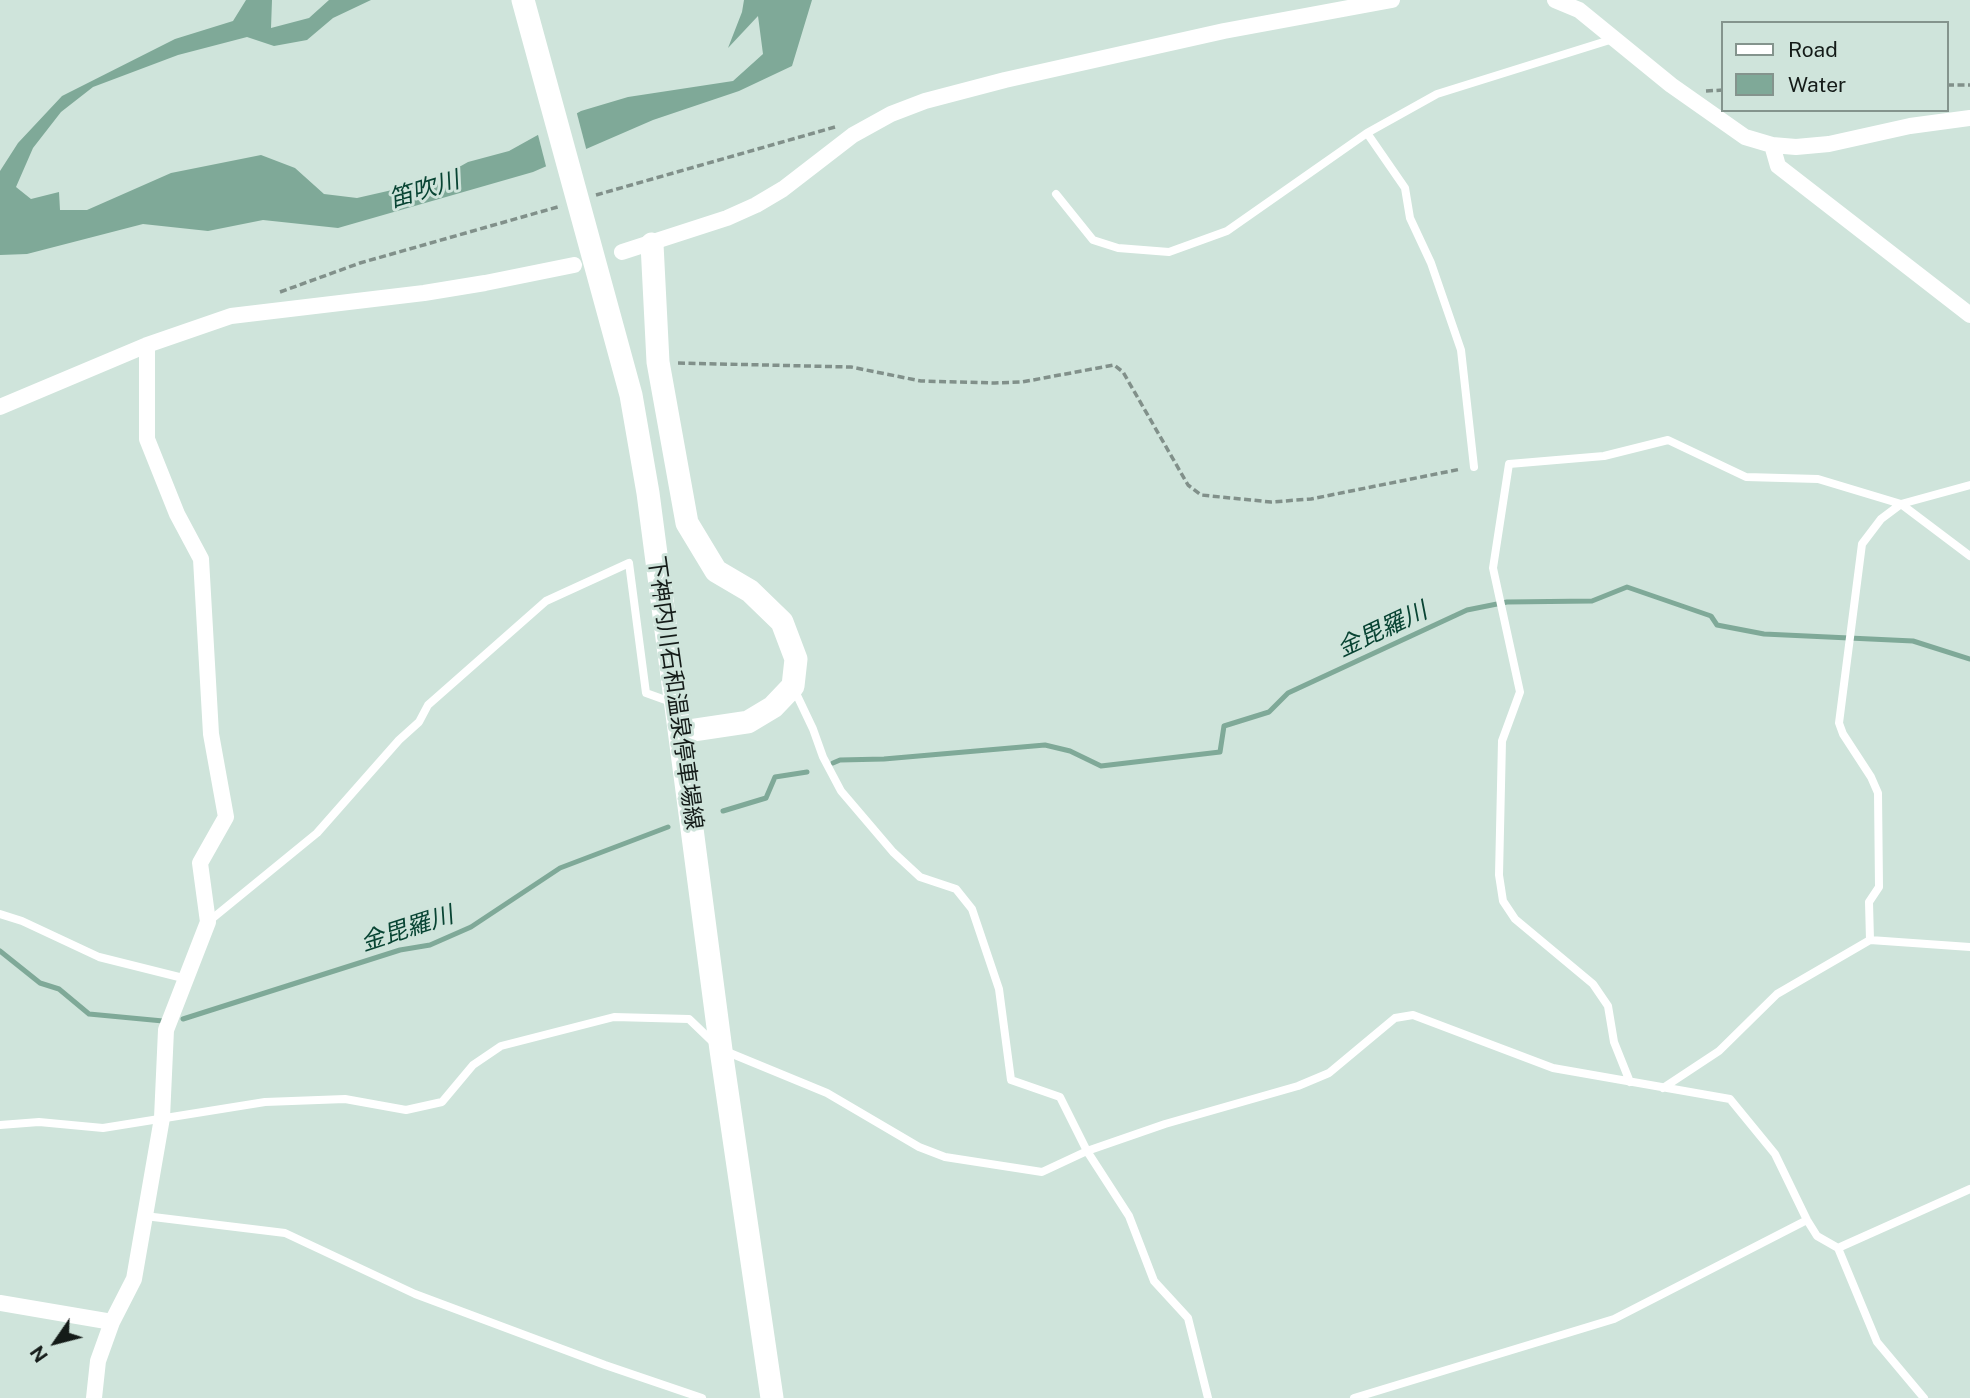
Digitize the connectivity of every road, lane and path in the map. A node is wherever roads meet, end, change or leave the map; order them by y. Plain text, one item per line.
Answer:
1 (523, 0) edge
2 (1392, 0) edge
3 (1555, 0) edge
4 (1616, 38) junction
5 (1949, 85) edge
6 (1970, 85) edge
7 (1970, 118) edge
8 (837, 127) dead end
9 (1367, 133) junction
10 (1772, 145) junction
11 (1056, 194) dead end
12 (579, 198) junction
13 (652, 244) junction
14 (622, 252) dead end
15 (574, 265) dead end
16 (279, 293) dead end
17 (1970, 315) edge
18 (147, 345) junction
19 (658, 362) junction
20 (0, 407) edge
21 (1474, 467) joint
22 (1970, 485) edge
23 (1901, 504) junction
24 (1970, 556) edge
25 (793, 686) junction
26 (677, 705) junction
27 (681, 732) junction
28 (0, 914) edge
29 (208, 922) junction
30 (1870, 940) junction
31 (1970, 947) edge
32 (187, 979) junction
33 (722, 1050) junction
34 (1630, 1082) junction
35 (1662, 1088) junction
36 (162, 1118) junction
37 (0, 1125) edge
38 (1087, 1151) junction
39 (1970, 1189) edge
40 (145, 1216) junction
41 (1807, 1220) junction
42 (1838, 1248) junction
43 (0, 1303) edge
44 (112, 1322) junction
45 (94, 1398) edge
46 (702, 1398) edge
47 (772, 1398) edge
48 (1208, 1398) edge
49 (1354, 1398) edge
50 (1924, 1398) edge

1 - 12 main road, 下神内川石和温泉停車場線
2 - 13 street
3 - 4 street
4 - 9 lane
4 - 10 street
5 - 6 path
7 - 10 street
8 - 12 path
9 - 11 lane
9 - 21 lane
10 - 17 street
12 - 16 path
12 - 26 main road, 下神内川石和温泉停車場線
13 - 14 street
13 - 19 main road
15 - 18 street
18 - 20 street
18 - 29 street
19 - 21 path
19 - 25 main road
22 - 23 lane
23 - 24 lane
23 - 30 lane
23 - 34 lane
25 - 27 main road
25 - 38 lane
26 - 27 main road, 下神内川石和温泉停車場線
26 - 29 lane
27 - 33 main road, 下神内川石和温泉停車場線
28 - 32 lane
29 - 32 street
30 - 31 lane
30 - 35 lane
32 - 36 street
33 - 36 lane
33 - 38 lane
33 - 47 main road, 下神内川石和温泉停車場線
34 - 35 lane
34 - 38 lane
35 - 41 lane
36 - 37 lane
36 - 40 street
38 - 48 lane
39 - 42 lane
40 - 44 street
40 - 46 lane
41 - 42 lane
41 - 49 lane
42 - 50 lane
43 - 44 street
44 - 45 street

